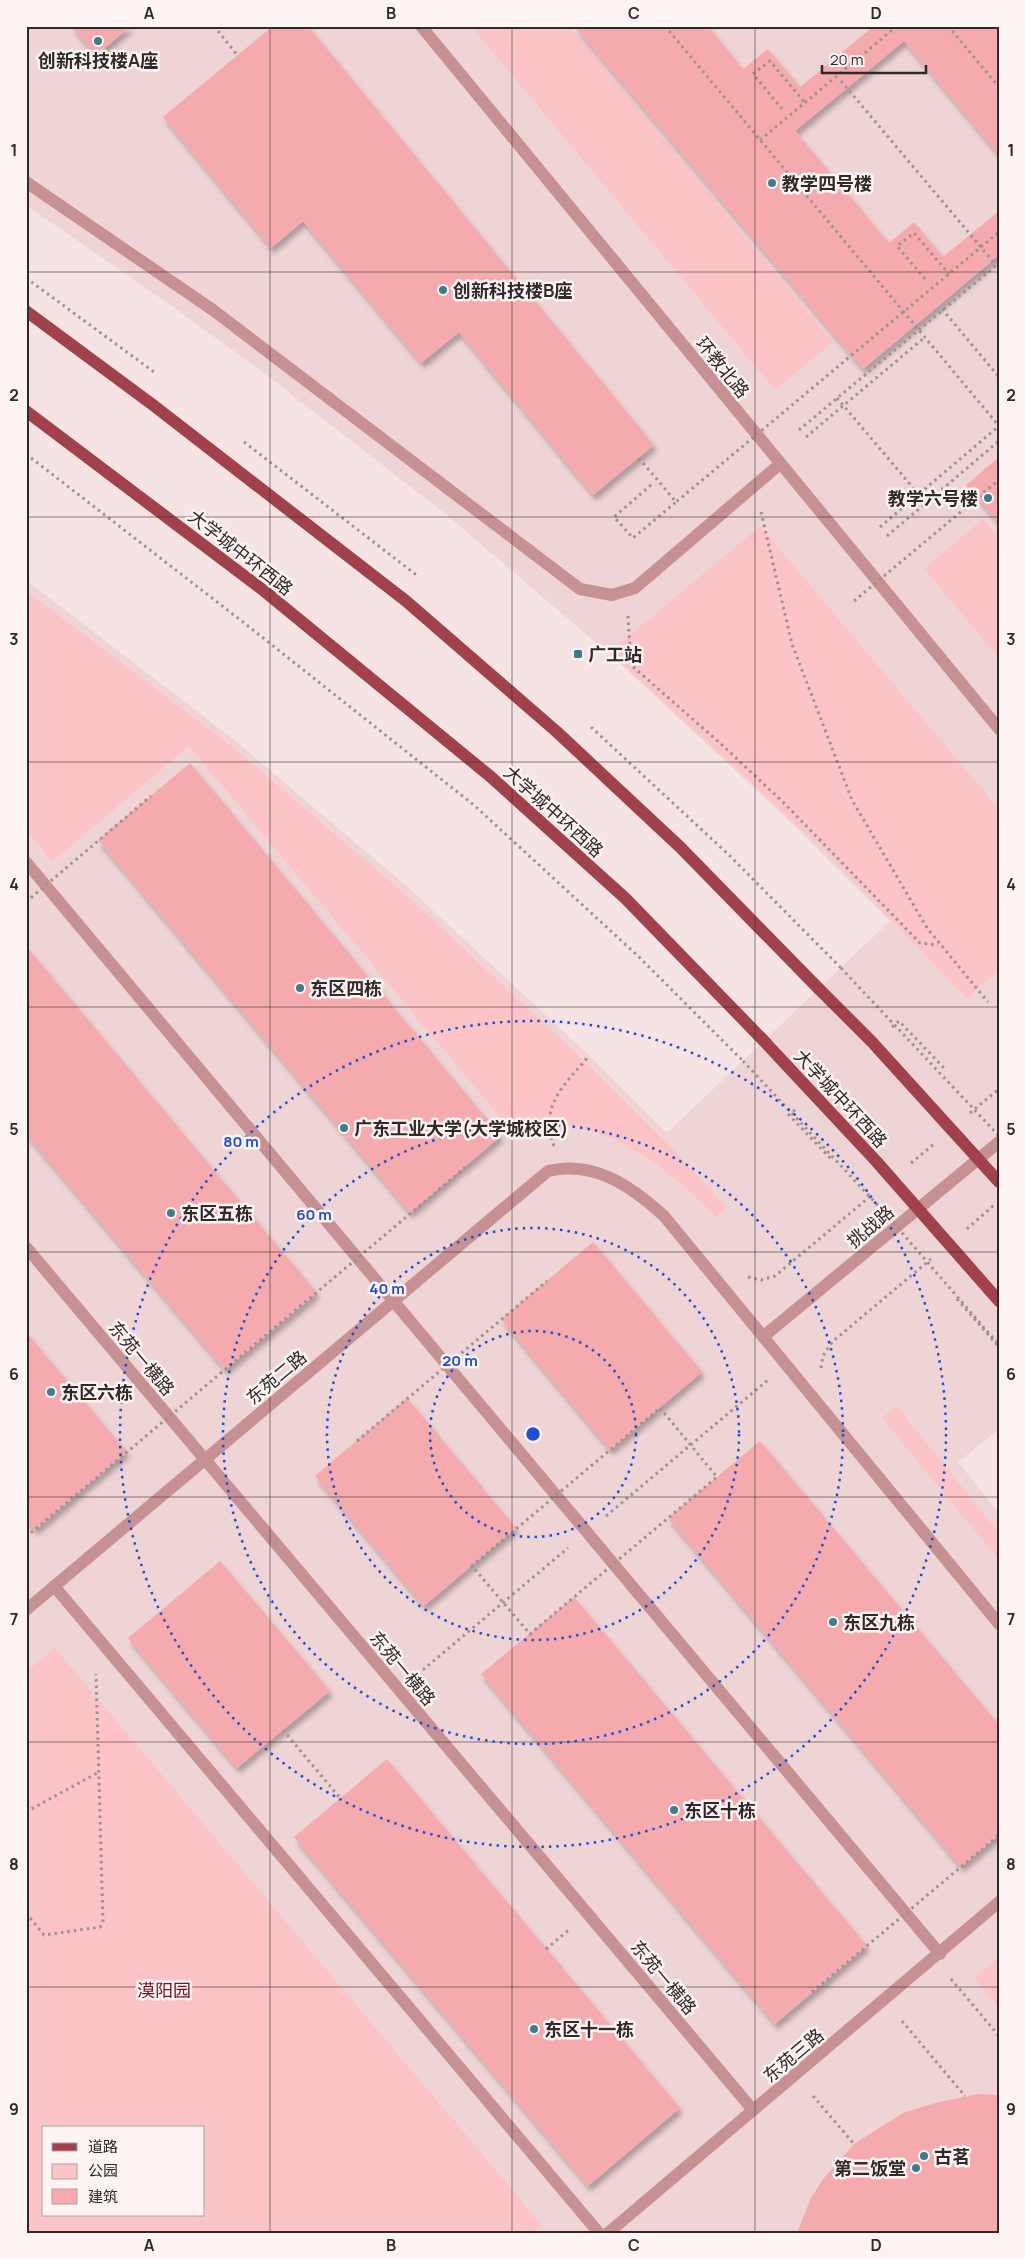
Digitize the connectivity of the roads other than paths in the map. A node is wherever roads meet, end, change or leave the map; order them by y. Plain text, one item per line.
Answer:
1 (421, 26) edge
2 (26, 182) edge
3 (26, 310) edge
4 (26, 412) edge
5 (780, 464) junction
6 (999, 729) edge
7 (26, 862) edge
8 (999, 1142) edge
9 (999, 1182) edge
10 (26, 1247) edge
11 (392, 1300) junction
12 (999, 1301) edge
13 (764, 1336) junction
14 (205, 1459) junction
15 (54, 1586) junction
16 (26, 1610) edge
17 (999, 1624) edge
18 (999, 1902) edge
19 (940, 1954) junction
20 (753, 2110) junction
21 (599, 2233) edge
22 (608, 2233) edge

1 - 5 street, 环教北路
2 - 5 street
3 - 9 main road, bridge
4 - 12 main road, 大学城中环西路, bridge
5 - 6 street, 环教北路
7 - 11 street
8 - 13 street, 挑战路
10 - 14 street, 东苑一横路
11 - 13 street, 东苑二路
11 - 14 street, 东苑二路
11 - 19 street
13 - 17 street
14 - 15 street, 东苑二路
14 - 20 street, 东苑一横路
15 - 16 street, 东苑二路
15 - 21 street
18 - 19 street, 东苑三路
19 - 20 street, 东苑三路
20 - 22 street, 东苑三路

